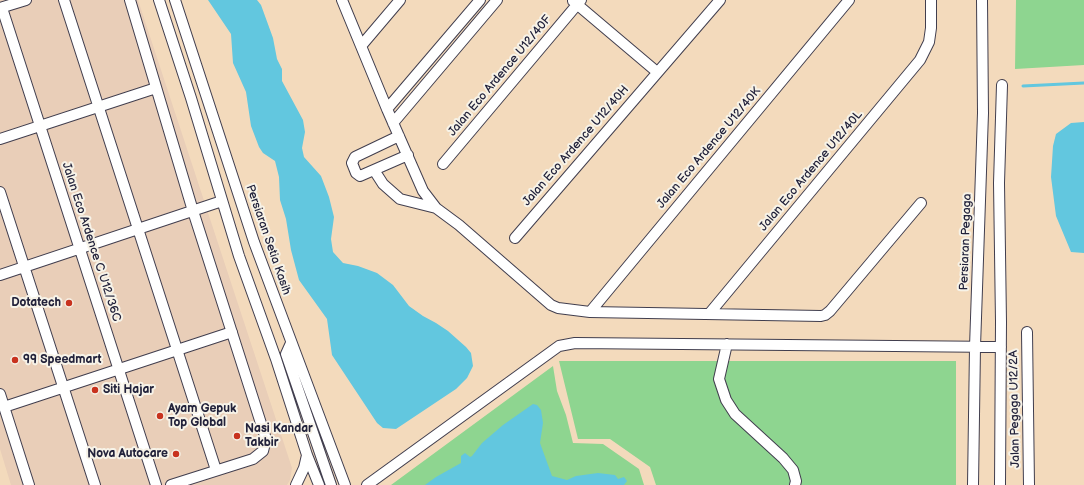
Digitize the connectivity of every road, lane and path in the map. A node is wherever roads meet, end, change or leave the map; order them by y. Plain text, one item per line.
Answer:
1 (26, 0) edge
2 (64, 0) edge
3 (130, 0) edge
4 (159, 0) edge
5 (174, 0) edge
6 (342, 0) edge
7 (400, 0) edge
8 (480, 0) edge
9 (497, 0) edge
10 (720, 0) edge
11 (849, 0) edge
12 (931, 0) edge
13 (982, 0) edge
14 (577, 1) edge
15 (1, 8) edge
16 (361, 46) junction
17 (657, 72) junction
18 (1002, 85) dead end
19 (156, 88) junction
20 (98, 107) junction
21 (387, 109) junction
22 (393, 123) junction
23 (40, 126) junction
24 (399, 136) junction
25 (0, 139) edge
26 (408, 155) junction
27 (443, 164) dead end
28 (374, 170) junction
29 (0, 192) edge
30 (222, 201) junction
31 (922, 203) dead end
32 (436, 208) junction
33 (193, 211) junction
34 (138, 229) junction
35 (515, 238) dead end
36 (80, 248) junction
37 (24, 266) junction
38 (0, 274) edge
39 (590, 312) junction
40 (709, 314) junction
41 (232, 332) junction
42 (1027, 332) dead end
43 (291, 343) junction
44 (727, 344) junction
45 (975, 347) junction
46 (1001, 347) junction
47 (177, 350) junction
48 (118, 369) junction
49 (63, 388) junction
50 (0, 394) edge
51 (4, 408) junction
52 (307, 455) junction
53 (216, 470) junction
54 (29, 485) edge
55 (95, 485) edge
56 (156, 485) edge
57 (171, 485) edge
58 (296, 485) edge
59 (319, 485) edge
60 (331, 485) edge
61 (345, 485) edge
62 (367, 485) edge
63 (795, 485) edge
64 (973, 485) edge
65 (1000, 485) edge
66 (1028, 485) edge

1 - 15 street
2 - 20 street
3 - 19 street
4 - 30 street
5 - 43 street, Persiaran Setia Kasih
6 - 16 street
7 - 16 street
8 - 21 street
9 - 22 street
10 - 17 street, Jalan Eco Ardence U12/40H
11 - 39 street, Jalan Eco Ardence U12/40K
12 - 40 street, Jalan Eco Ardence U12/40L
13 - 45 street, Persiaran Pegaga
14 - 17 street
14 - 27 street, Jalan Eco Ardence U12/40F
15 - 23 street, Jalan Eco Ardence C U12/36C
16 - 21 street
17 - 35 street, Jalan Eco Ardence U12/40H
18 - 46 street
19 - 20 street
19 - 33 street
20 - 23 street
20 - 34 street
21 - 22 street
22 - 24 street
23 - 25 street
23 - 36 street, Jalan Eco Ardence C U12/36C
24 - 26 street
24 - 28 street
26 - 28 street
26 - 32 street
28 - 32 street
29 - 37 street
30 - 33 street
30 - 52 street
31 - 40 street
32 - 39 street
33 - 34 street
33 - 41 street
34 - 36 street
34 - 47 street
36 - 37 street
36 - 48 street, Jalan Eco Ardence C U12/36C
37 - 38 street
37 - 49 street
39 - 40 street
41 - 47 street
41 - 53 street
42 - 66 street, Jalan Pegaga U12/2A
43 - 60 street
43 - 61 street, Persiaran Setia Kasih
44 - 45 street
44 - 62 street
44 - 63 street
45 - 46 street
45 - 64 street, Persiaran Pegaga
46 - 65 street
47 - 48 street
47 - 53 street
48 - 49 street
48 - 56 street, Jalan Eco Ardence C U12/36C
49 - 51 street
49 - 55 street
50 - 51 street
51 - 54 street
52 - 58 street
52 - 59 street
53 - 57 street

